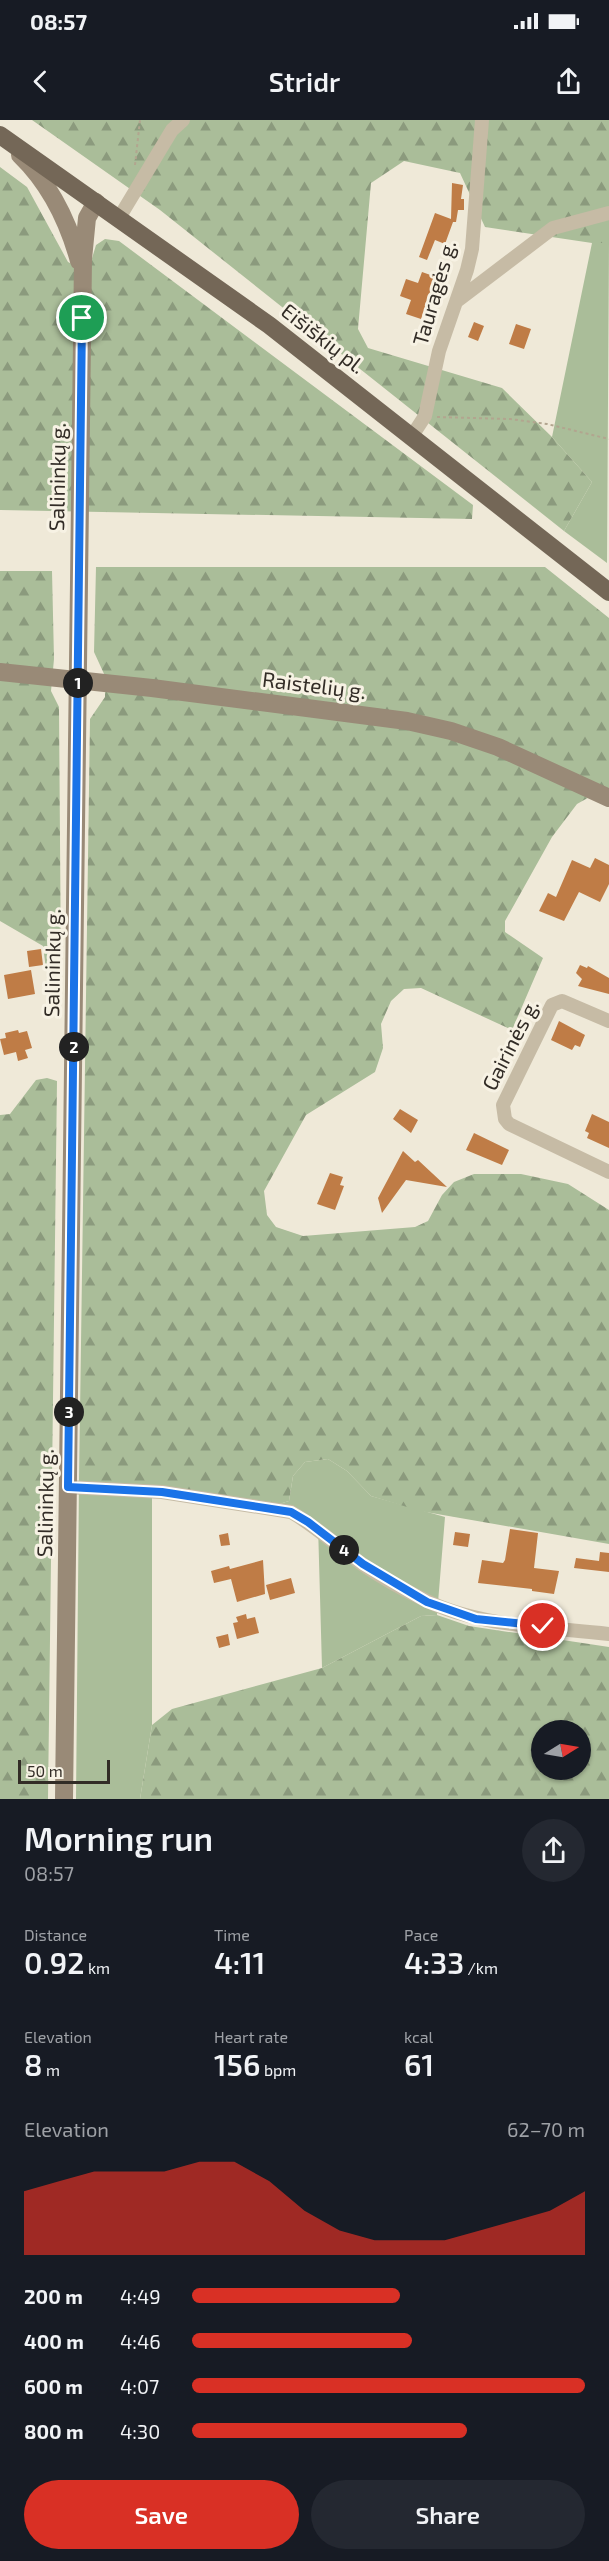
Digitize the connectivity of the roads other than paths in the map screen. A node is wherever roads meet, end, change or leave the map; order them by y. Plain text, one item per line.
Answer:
1 (183, 120) edge
2 (482, 120) edge
3 (0, 135) edge
4 (96, 202) junction
5 (609, 213) edge
6 (119, 218) junction
7 (82, 277) junction
8 (457, 301) junction
9 (412, 436) junction
10 (609, 592) edge
11 (0, 672) edge
12 (78, 680) junction
13 (609, 798) edge
14 (609, 1021) edge
15 (609, 1172) edge
16 (68, 1487) junction
17 (609, 1634) edge
18 (64, 1799) edge

1 - 6 street
2 - 8 street, Tauragės g.
3 - 4 main road, Eišiškių pl.
3 - 7 main road
4 - 6 main road, Eišiškių pl.
4 - 7 main road, Salininkų g.
5 - 8 street
6 - 9 main road, Eišiškių pl.
7 - 12 main road, Salininkų g.
8 - 9 street, Tauragės g.
9 - 10 main road, Eišiškių pl.
11 - 12 main road, Raistelių g.
12 - 13 main road, Raistelių g.
12 - 16 main road, Salininkų g.
14 - 15 street, Gairinės g.
16 - 17 street
16 - 18 main road, Salininkų g.

